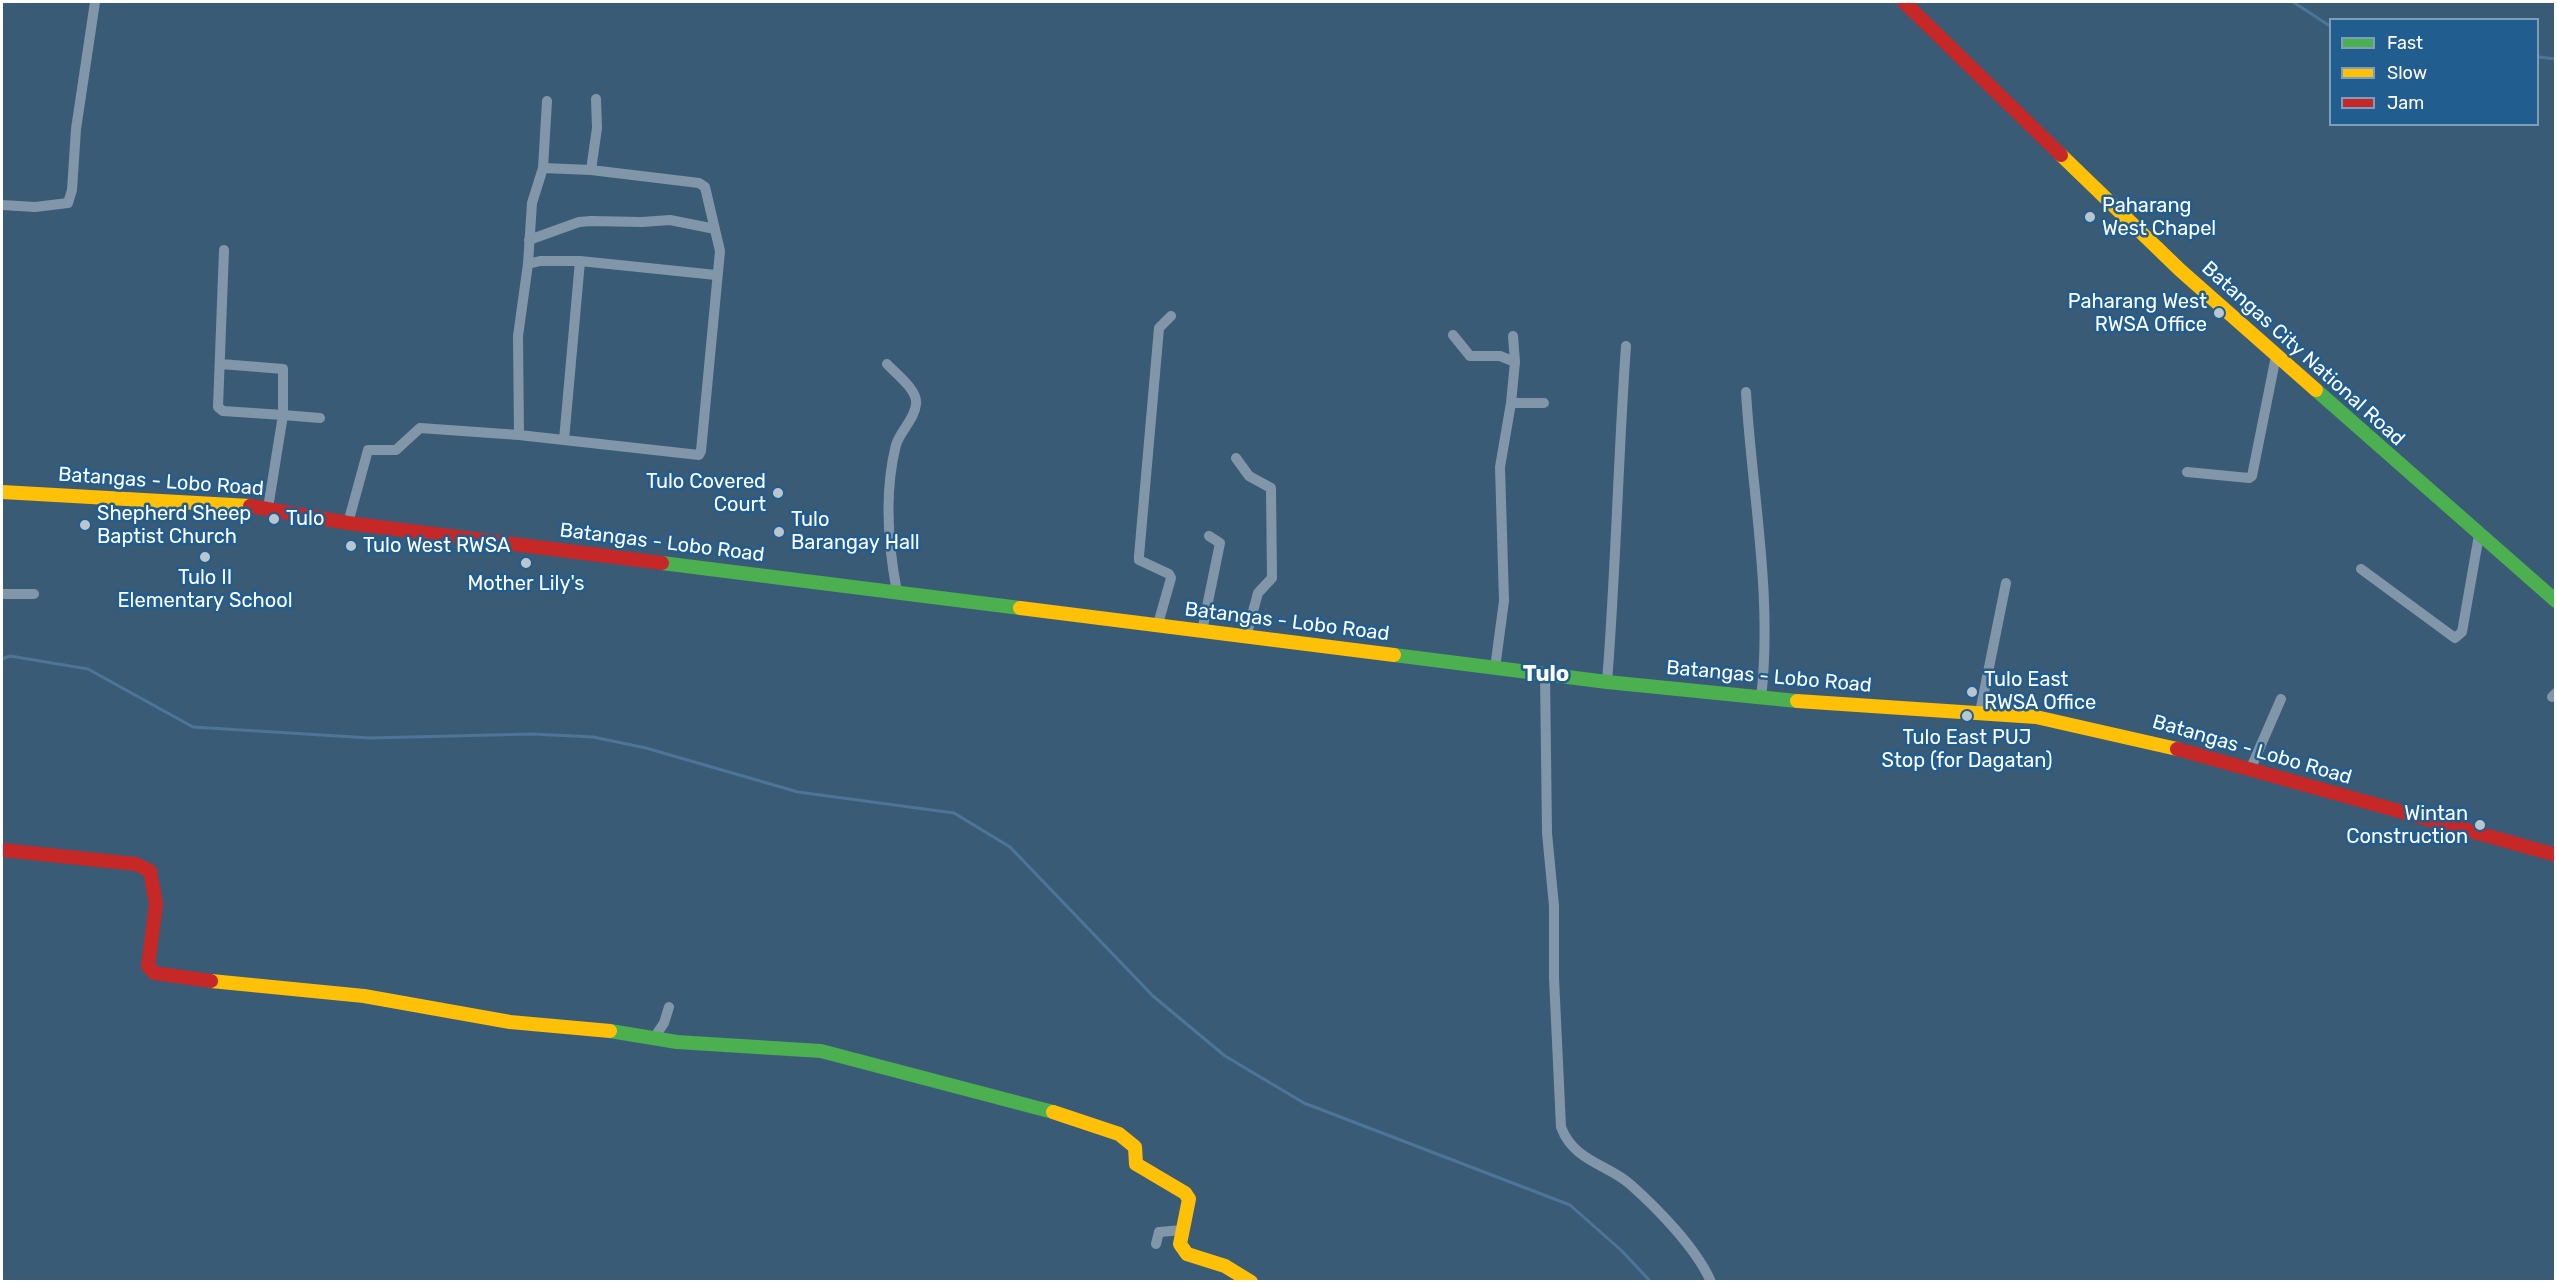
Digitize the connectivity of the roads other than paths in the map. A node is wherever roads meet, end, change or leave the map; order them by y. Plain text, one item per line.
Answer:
1 (95, 2) edge
2 (1904, 2) edge
3 (596, 99) dead end
4 (548, 101) dead end
5 (543, 168) junction
6 (591, 170) junction
7 (2, 205) edge
8 (715, 229) junction
9 (529, 240) junction
10 (224, 250) dead end
11 (580, 261) junction
12 (528, 264) junction
13 (716, 275) junction
14 (1172, 316) dead end
15 (1453, 335) dead end
16 (1513, 336) dead end
17 (1626, 346) dead end
18 (2276, 356) junction
19 (1515, 362) junction
20 (221, 364) junction
21 (887, 364) dead end
22 (1746, 392) dead end
23 (1511, 403) junction
24 (1544, 403) dead end
25 (283, 415) junction
26 (320, 418) dead end
27 (519, 435) junction
28 (564, 440) junction
29 (1236, 458) dead end
30 (2187, 472) dead end
31 (2, 492) edge
32 (268, 508) junction
33 (348, 523) junction
34 (2479, 535) junction
35 (1209, 536) dead end
36 (2361, 569) dead end
37 (2006, 583) dead end
38 (897, 592) junction
39 (2, 594) edge
40 (34, 594) dead end
41 (2556, 601) edge
42 (1158, 624) junction
43 (1202, 631) junction
44 (1246, 637) junction
45 (1495, 668) junction
46 (1545, 674) junction
47 (1607, 682) junction
48 (1761, 698) junction
49 (2281, 699) dead end
50 (1980, 712) junction
51 (2250, 770) junction
52 (2, 849) edge
53 (2556, 855) edge
54 (669, 1007) dead end
55 (654, 1038) junction
56 (1183, 1230) junction
57 (1156, 1244) dead end
58 (1251, 1281) edge
59 (1711, 1281) edge

1 - 7 street
2 - 18 main road, Batangas City National Road
3 - 6 street
4 - 5 street
5 - 6 street
5 - 9 street
6 - 8 street
8 - 9 street
8 - 13 street
9 - 12 street
10 - 20 street
11 - 12 street
11 - 13 street
11 - 28 street
12 - 27 street
13 - 28 street
14 - 42 street
15 - 19 street
16 - 19 street
17 - 47 street
18 - 30 street
18 - 34 main road, Batangas City National Road
19 - 23 street
20 - 25 street
20 - 25 street
21 - 38 street
22 - 48 street
23 - 24 street
23 - 45 street
25 - 26 street
25 - 32 street
27 - 28 street
27 - 33 street
29 - 44 street
31 - 32 main road, Batangas - Lobo Road
32 - 33 main road, Batangas - Lobo Road
33 - 38 main road, Batangas - Lobo Road
34 - 36 street
34 - 41 main road, Batangas City National Road
35 - 43 street
37 - 50 street
38 - 42 main road, Batangas - Lobo Road
39 - 40 street
42 - 43 main road, Batangas - Lobo Road
43 - 44 main road, Batangas - Lobo Road
44 - 45 main road, Batangas - Lobo Road
45 - 46 main road, Batangas - Lobo Road
46 - 47 main road, Batangas - Lobo Road
46 - 59 street
47 - 48 main road, Batangas - Lobo Road
48 - 50 main road, Batangas - Lobo Road
49 - 51 street
50 - 51 main road, Batangas - Lobo Road
51 - 53 main road, Batangas - Lobo Road
52 - 55 main road
54 - 55 street
55 - 56 main road
56 - 57 street
56 - 58 main road

